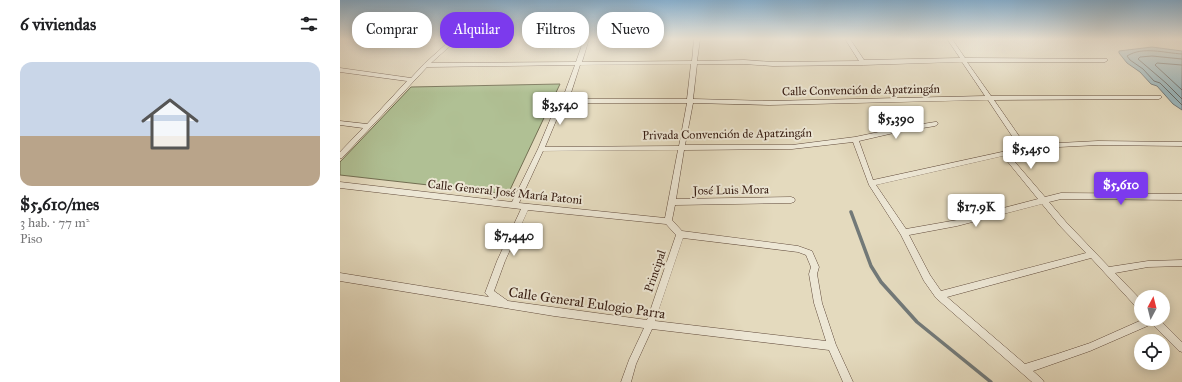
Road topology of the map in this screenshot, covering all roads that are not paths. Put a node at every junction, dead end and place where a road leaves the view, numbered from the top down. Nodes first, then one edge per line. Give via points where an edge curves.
1 (435, 57) edge
2 (581, 57) edge
3 (695, 57) edge
4 (859, 57) edge
5 (962, 57) edge
6 (964, 60) junction
7 (1105, 60) dead end
8 (694, 63) junction
9 (863, 63) junction
10 (578, 64) junction
11 (426, 65) junction
12 (340, 70) edge
13 (412, 80) junction
14 (1158, 97) dead end
15 (989, 98) junction
16 (565, 101) junction
17 (690, 101) junction
18 (340, 123) edge
19 (935, 124) dead end
20 (368, 126) junction
21 (855, 139) junction
22 (1182, 144) edge
23 (682, 147) junction
24 (541, 148) junction
25 (1024, 148) junction
26 (1004, 153) junction
27 (340, 156) edge
28 (871, 183) junction
29 (340, 185) edge
30 (1182, 197) edge
31 (791, 200) dead end
32 (1043, 200) junction
33 (672, 202) junction
34 (514, 206) junction
35 (526, 207) junction
36 (668, 221) junction
37 (904, 233) junction
38 (680, 234) junction
39 (1091, 255) junction
40 (1182, 263) edge
41 (1108, 271) junction
42 (340, 276) edge
43 (939, 295) junction
44 (1134, 299) edge
45 (508, 305) junction
46 (650, 325) junction
47 (1139, 326) edge
48 (1160, 326) edge
49 (832, 346) junction
50 (1182, 348) edge
51 (1024, 369) junction
52 (626, 382) edge
53 (848, 382) edge
54 (1039, 382) edge

1 - 11 street
2 - 10 street
3 - 8 street
4 - 9 street
5 - 6 street
6 - 7 street
6 - 9 street
6 - 15 street
8 - 9 street
8 - 10 street
8 - 17 street
10 - 11 street
10 - 16 street
11 - 13 street
12 - 13 street
13 - 20 street
14 - 15 street, Calle Convención de Apatzingán
15 - 17 street, Calle Convención de Apatzingán
15 - 25 street
16 - 17 street, Calle Convención de Apatzingán
16 - 24 street via 558,108
17 - 23 street
18 - 20 street
19 - 21 street, Privada Convención de Apatzingán
20 - 27 street
21 - 23 street, Privada Convención de Apatzingán via 792,147
21 - 28 street
22 - 25 street via 1059,144
23 - 24 street, Privada Convención de Apatzingán
23 - 33 street
24 - 34 street
25 - 26 street
26 - 28 street
26 - 32 street
28 - 37 street
29 - 34 street, Calle General José María Patoni
30 - 32 street via 1070,196
31 - 33 street, José Luis Mora
32 - 37 street via 957,223
32 - 39 street
33 - 36 street
34 - 35 street, Calle General José María Patoni
35 - 36 street, Calle General José María Patoni
35 - 45 street via 489,293
36 - 38 street
37 - 43 street via 927,278
38 - 46 street, Principal
38 - 49 street via 798,249 809,253 815,267 813,274 818,303
39 - 41 street
39 - 43 street
40 - 41 street via 1148,264
41 - 44 street
42 - 45 street, Calle General Eulogio Parra
43 - 51 street
45 - 46 street, Calle General Eulogio Parra
46 - 49 street, Calle General Eulogio Parra
46 - 52 street, Principal
47 - 51 street via 1055,361
48 - 50 street
49 - 53 street
51 - 54 street

